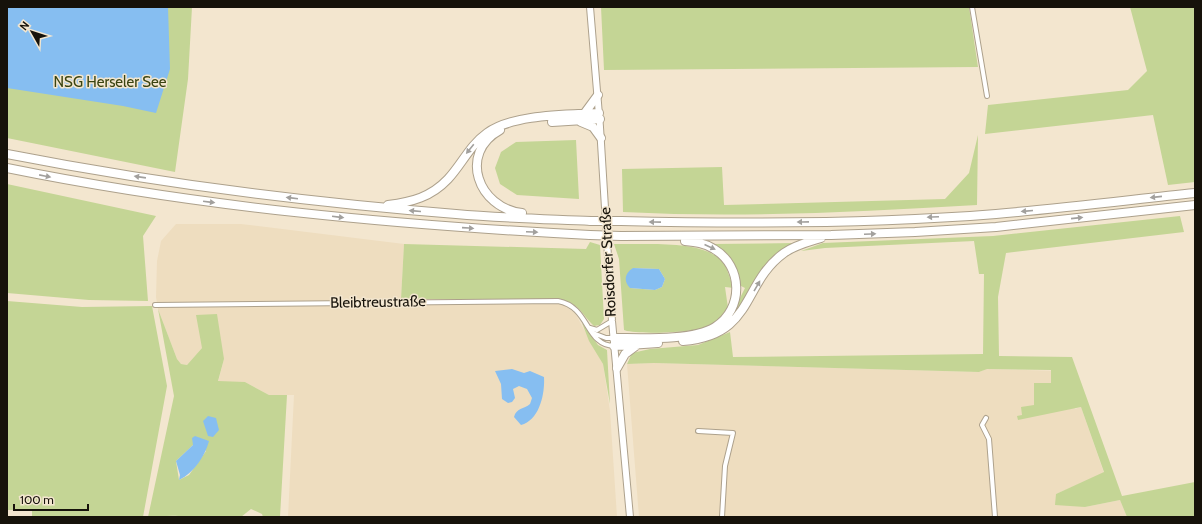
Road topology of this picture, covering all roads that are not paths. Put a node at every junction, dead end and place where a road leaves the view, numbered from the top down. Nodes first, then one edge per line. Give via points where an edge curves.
1 (590, 7) edge
2 (972, 7) edge
3 (598, 95) junction
4 (987, 96) dead end
5 (584, 114) junction
6 (600, 116) junction
7 (578, 121) junction
8 (601, 138) junction
9 (7, 154) edge
10 (7, 168) edge
11 (1195, 193) edge
12 (1195, 205) edge
13 (372, 207) junction
14 (552, 219) junction
15 (831, 235) junction
16 (644, 237) junction
17 (155, 305) dead end
18 (612, 321) junction
19 (590, 328) junction
20 (592, 333) junction
21 (614, 342) junction
22 (639, 344) junction
23 (616, 368) junction
24 (986, 418) dead end
25 (698, 431) dead end
26 (630, 517) edge
27 (722, 517) edge
28 (994, 517) edge

1 - 3 main road, Roisdorfer Straße
2 - 4 street
3 - 5 highway
3 - 6 main road, Roisdorfer Straße
5 - 6 highway
5 -> 13 highway via 521,119 504,124 488,132 472,145 448,179 431,193 412,202
6 - 7 highway
6 - 8 main road, Roisdorfer Straße
7 - 8 highway via 593,127
7 - 14 highway via 516,124 498,131 480,152 477,175 482,189 490,199 509,211
8 - 18 main road, Roisdorfer Straße
13 -> 9 highway via 178,183
10 -> 16 highway, bridge via 170,197 352,219 493,230
11 -> 14 highway, bridge via 972,215 753,223
15 -> 12 highway via 972,229
14 -> 13 highway via 458,215
15 - 16 highway
22 -> 15 highway via 699,340 717,332 736,319 771,265 784,253 797,245
16 -> 21 highway via 696,242 718,251 726,258 734,273 737,285 734,303 722,322 701,333
17 - 19 street, Bleibtreustraße via 558,301 572,306
18 - 19 street via 597,330
18 - 21 main road, Roisdorfer Straße
19 - 20 street, Bleibtreustraße
20 - 21 street
20 - 21 street via 603,344
21 - 22 highway
21 - 23 main road, Roisdorfer Straße
22 - 23 highway via 625,354
23 - 26 main road, Roisdorfer Straße
24 - 28 street via 982,426 989,439
25 - 27 street via 733,433 725,466

